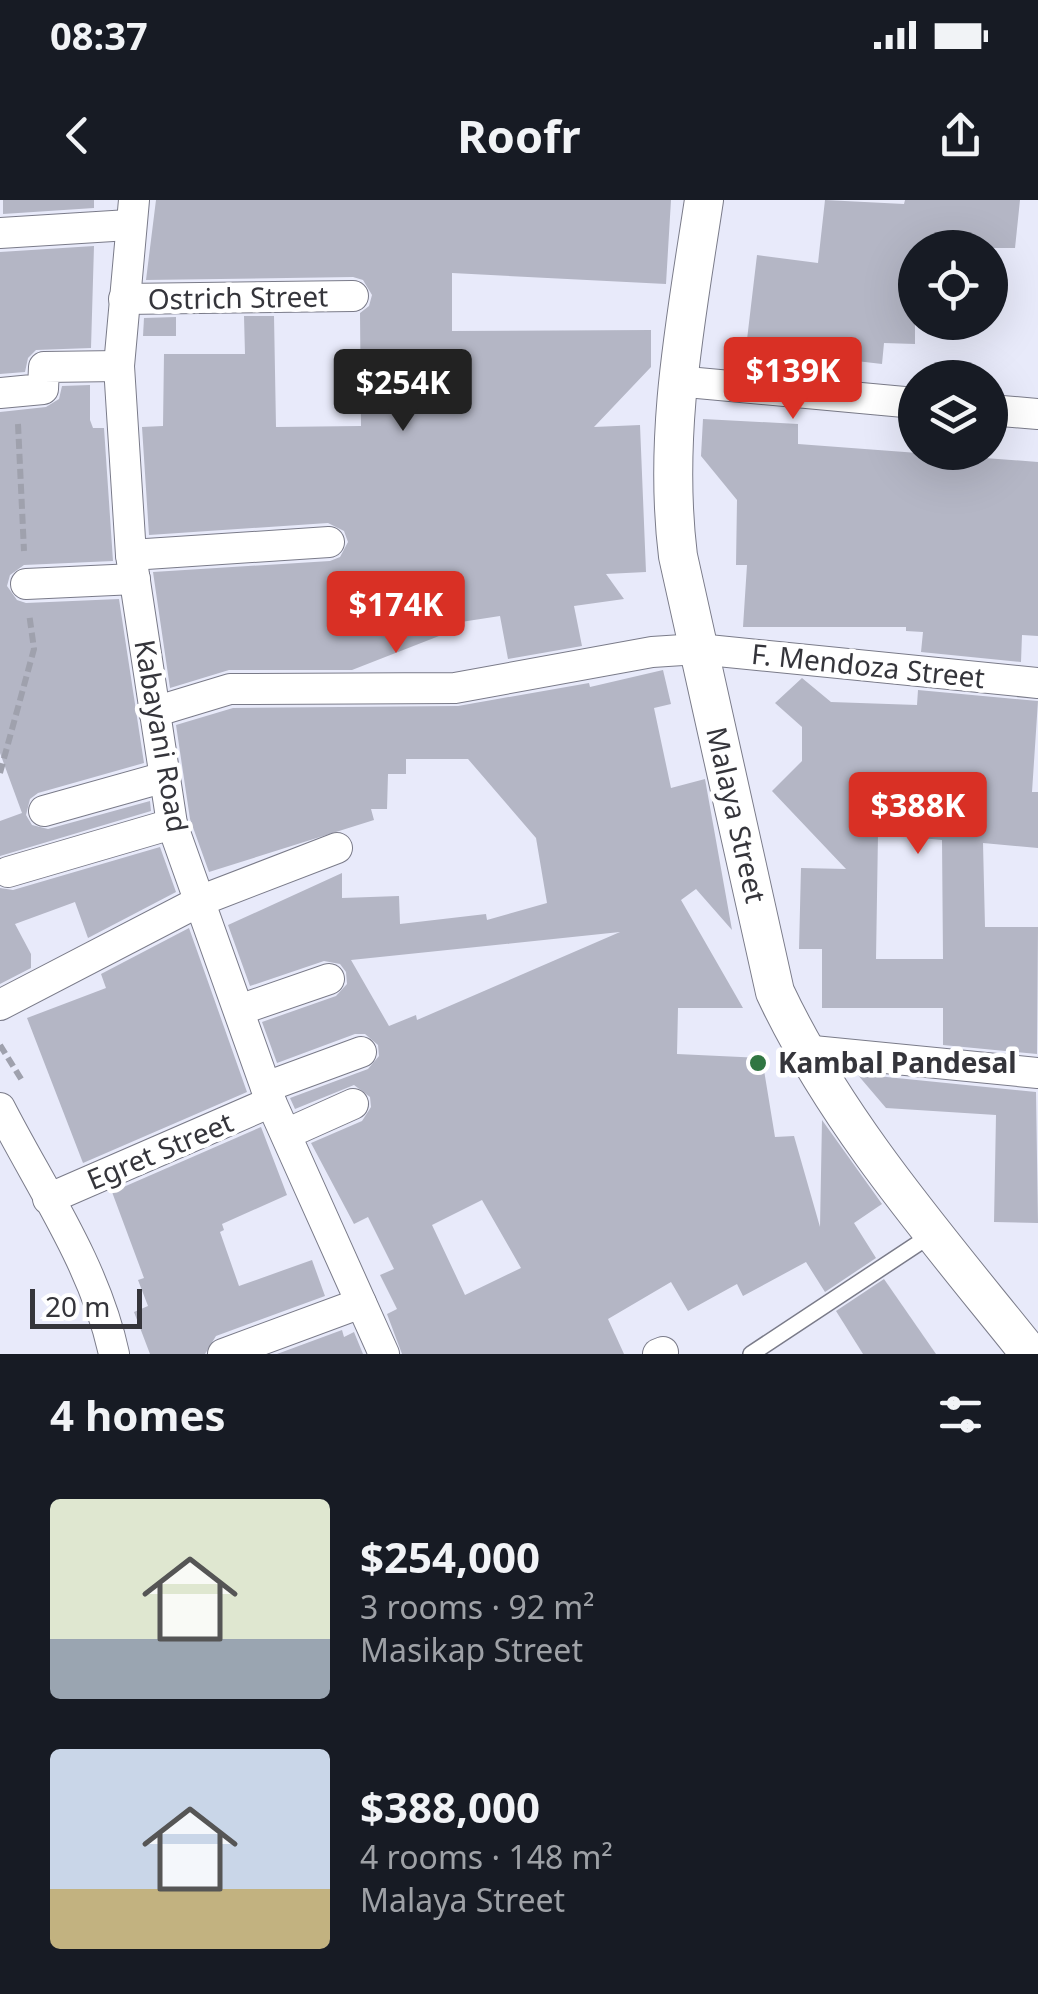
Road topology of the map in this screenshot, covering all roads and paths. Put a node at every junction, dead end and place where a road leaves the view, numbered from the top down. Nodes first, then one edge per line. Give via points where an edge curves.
1 (704, 200) edge
2 (132, 212) edge
3 (0, 233) edge
4 (352, 296) dead end
5 (124, 299) junction
6 (120, 366) junction
7 (676, 381) junction
8 (0, 393) edge
9 (898, 401) edge
10 (1008, 410) edge
11 (1037, 410) edge
12 (330, 542) dead end
13 (133, 567) junction
14 (26, 584) dead end
15 (698, 649) junction
16 (1038, 683) edge
17 (154, 712) junction
18 (165, 777) junction
19 (44, 811) dead end
20 (172, 824) junction
21 (337, 848) dead end
22 (8, 872) dead end
23 (202, 900) junction
24 (330, 979) dead end
25 (0, 1005) edge
26 (239, 1010) junction
27 (803, 1050) junction
28 (361, 1052) dead end
29 (1038, 1073) edge
30 (268, 1095) junction
31 (353, 1104) dead end
32 (0, 1108) edge
33 (286, 1134) junction
34 (48, 1199) junction
35 (934, 1233) junction
36 (361, 1303) junction
37 (114, 1354) edge
38 (223, 1354) edge
39 (384, 1354) edge
40 (751, 1354) edge
41 (1030, 1354) edge

1 - 7 street, Malaya Street
2 - 3 street
2 - 5 street, Kabayani Road
4 - 5 street, Ostrich Street
5 - 6 street, Kabayani Road
6 - 8 street via 44,367 43,389
6 - 13 street, Kabayani Road
7 - 9 street
7 - 15 street, Malaya Street via 670,490
10 - 11 street
12 - 13 street
13 - 14 street
13 - 17 street, Kabayani Road
15 - 16 street, F. Mendoza Street
15 - 17 street, F. Mendoza Street via 455,688 230,689
15 - 27 street, Malaya Street via 775,992
17 - 18 street, Kabayani Road
18 - 19 street
18 - 20 street, Kabayani Road
20 - 22 street
20 - 23 street, Kabayani Road
21 - 23 street
23 - 25 street
23 - 26 street, Kabayani Road
24 - 26 street
26 - 30 street, Kabayani Road
27 - 29 street
27 - 35 street, Malaya Street
28 - 30 street, Egret Street
30 - 33 street, Kabayani Road
30 - 34 street, Egret Street
31 - 33 street
32 - 34 street
33 - 36 street, Kabayani Road
34 - 37 street via 106,1313
35 - 40 lane
35 - 41 street, Malaya Street
36 - 38 street
36 - 39 street, Kabayani Road

